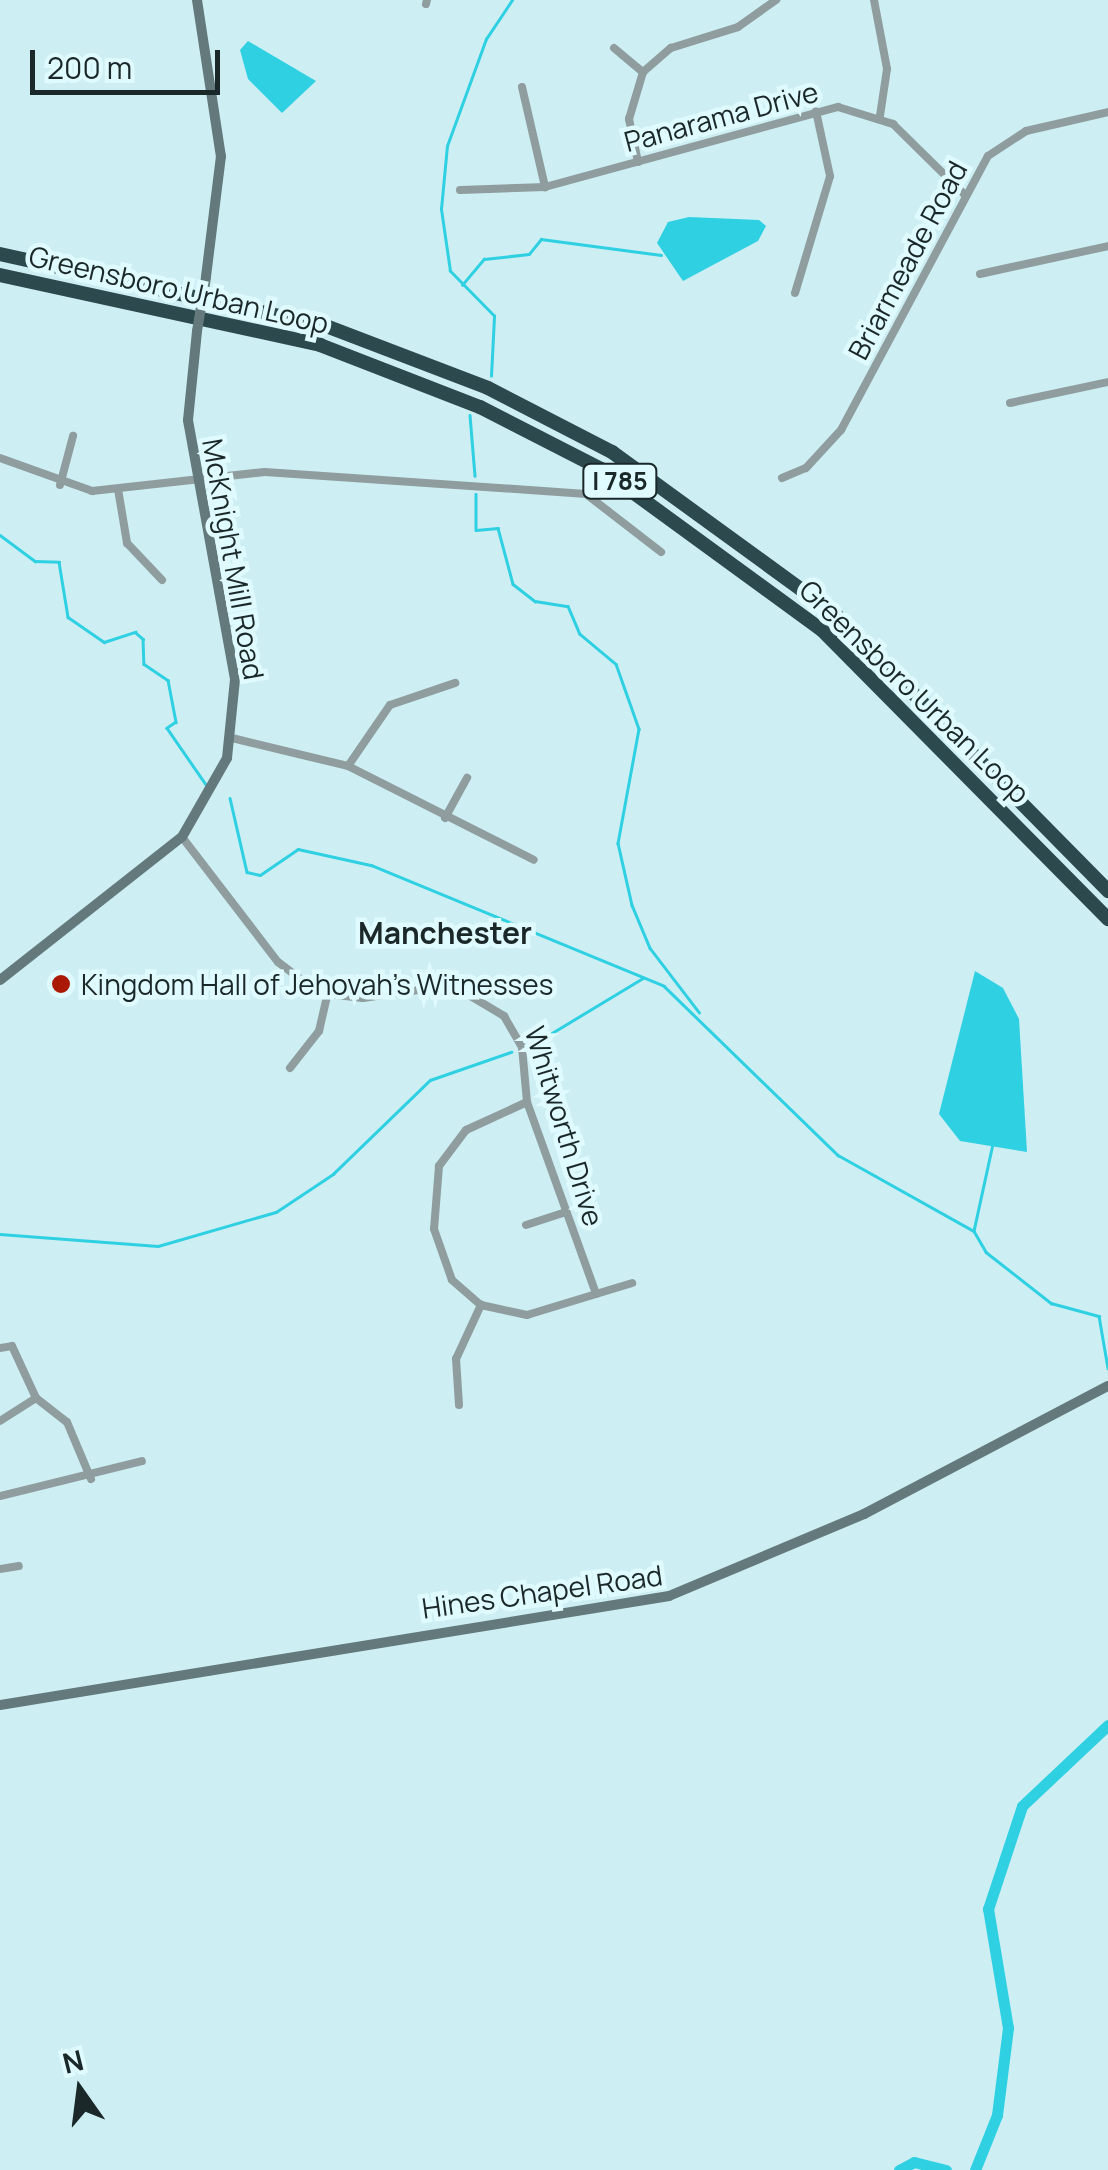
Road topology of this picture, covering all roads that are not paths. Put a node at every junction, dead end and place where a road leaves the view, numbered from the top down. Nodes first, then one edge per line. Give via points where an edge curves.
1 (197, 0) edge
2 (776, 0) edge
3 (874, 0) edge
4 (614, 48) dead end
5 (643, 72) junction
6 (522, 87) dead end
7 (816, 111) junction
8 (1108, 112) edge
9 (880, 116) junction
10 (638, 162) junction
11 (545, 187) junction
12 (460, 190) dead end
13 (965, 195) junction
14 (1108, 246) edge
15 (0, 254) edge
16 (980, 274) dead end
17 (0, 275) edge
18 (795, 293) dead end
19 (1108, 382) edge
20 (1010, 403) dead end
21 (72, 436) dead end
22 (0, 458) edge
23 (196, 474) junction
24 (782, 478) dead end
25 (60, 486) junction
26 (118, 489) junction
27 (661, 552) dead end
28 (162, 580) dead end
29 (455, 682) dead end
30 (232, 738) junction
31 (348, 766) junction
32 (468, 778) dead end
33 (444, 818) junction
34 (182, 838) junction
35 (534, 860) dead end
36 (1108, 890) edge
37 (1108, 920) edge
38 (0, 980) edge
39 (326, 996) junction
40 (290, 1068) dead end
41 (527, 1102) junction
42 (566, 1212) junction
43 (526, 1225) dead end
44 (632, 1282) dead end
45 (596, 1294) junction
46 (481, 1305) junction
47 (0, 1348) edge
48 (1108, 1386) edge
49 (36, 1398) junction
50 (459, 1405) dead end
51 (0, 1421) edge
52 (142, 1461) dead end
53 (91, 1479) junction
54 (0, 1496) edge
55 (18, 1566) dead end
56 (0, 1569) edge
57 (0, 1705) edge

1 - 23 street, McKnight Mill Road, bridge via 222,156 188,405
2 - 5 street via 738,27 671,48
3 - 9 street via 887,68
4 - 5 street
5 - 10 street via 629,119
6 - 11 street
7 - 9 street, Panarama Drive
7 - 10 street, Panarama Drive
7 - 18 street via 830,176
8 - 13 street, Briarmeade Road via 1012,137
9 - 13 street
10 - 11 street, Panarama Drive
11 - 12 street, Panarama Drive
13 - 24 street, Briarmeade Road via 842,430 806,468
14 - 16 street
15 - 36 highway, Greensboro Urban Loop / I 785 via 326,326 457,374 596,444 809,592
17 - 37 highway, Greensboro Urban Loop / I 785 via 222,318 353,356 601,470 822,630
19 - 20 street
21 - 25 street
22 - 25 street
23 - 26 street
23 - 27 street via 586,494
23 - 30 street, McKnight Mill Road via 235,679
25 - 26 street
26 - 28 street via 126,542
29 - 31 street via 390,705
30 - 31 street
30 - 34 street, McKnight Mill Road via 212,794
31 - 33 street
32 - 33 street
33 - 35 street
34 - 38 street, McKnight Mill Road
34 - 39 street via 278,962
39 - 40 street via 319,1031
39 - 41 street, Whitworth Drive via 434,984 467,990 518,1036
41 - 42 street, Whitworth Drive
41 - 46 street via 466,1130 432,1190 441,1262
42 - 43 street
42 - 45 street, Whitworth Drive
44 - 45 street
45 - 46 street via 528,1316
46 - 50 street via 456,1359
47 - 49 street via 12,1346
48 - 57 street, Hines Chapel Road via 864,1514 669,1596
49 - 51 street
49 - 53 street via 74,1432
52 - 53 street
53 - 54 street
55 - 56 street

